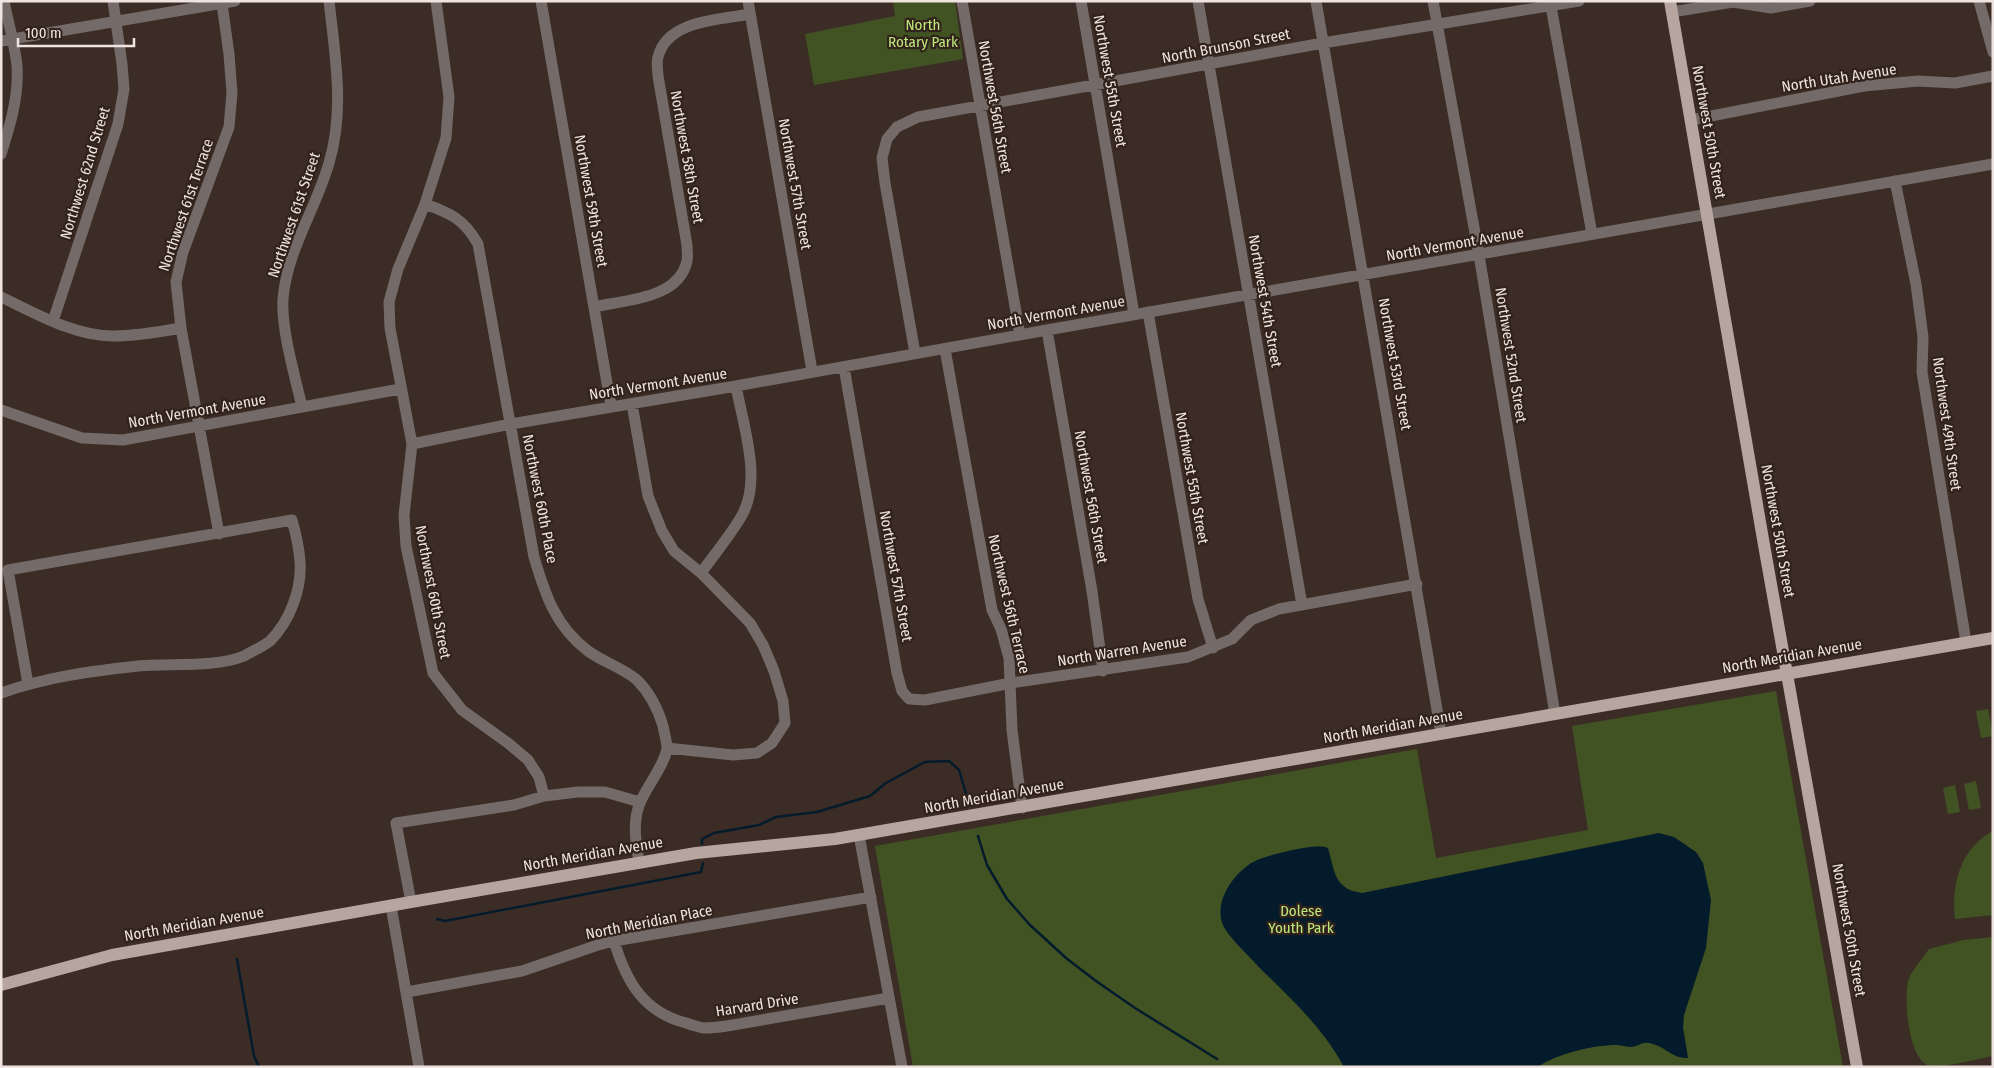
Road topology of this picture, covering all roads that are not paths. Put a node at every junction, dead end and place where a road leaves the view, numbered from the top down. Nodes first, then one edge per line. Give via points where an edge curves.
1 (4, 1) edge
2 (113, 1) edge
3 (235, 1) edge
4 (329, 1) edge
5 (436, 1) edge
6 (541, 1) edge
7 (748, 1) edge
8 (962, 1) edge
9 (1080, 1) edge
10 (1198, 1) edge
11 (1316, 1) edge
12 (1433, 1) edge
13 (1579, 1) edge
14 (1810, 1) edge
15 (1979, 1) edge
16 (222, 4) junction
17 (1550, 4) edge
18 (1671, 6) edge
19 (750, 14) junction
20 (116, 21) junction
21 (1438, 26) junction
22 (6, 40) edge
23 (1323, 43) junction
24 (1993, 52) edge
25 (1209, 65) junction
26 (1993, 76) edge
27 (1095, 85) junction
28 (980, 106) junction
29 (1691, 120) junction
30 (1, 154) edge
31 (1993, 164) edge
32 (1894, 181) junction
33 (425, 204) junction
34 (1707, 215) junction
35 (1592, 234) junction
36 (1479, 255) junction
37 (1364, 274) junction
38 (1248, 295) junction
39 (1, 297) edge
40 (594, 306) junction
41 (1148, 312) junction
42 (1134, 314) junction
43 (53, 321) junction
44 (181, 328) junction
45 (1047, 330) junction
46 (1020, 335) junction
47 (945, 349) junction
48 (915, 353) junction
49 (844, 367) junction
50 (812, 371) junction
51 (736, 386) junction
52 (400, 389) junction
53 (632, 404) junction
54 (611, 406) junction
55 (302, 407) junction
56 (1, 410) edge
57 (511, 424) junction
58 (200, 426) junction
59 (412, 444) junction
60 (219, 534) junction
61 (700, 574) junction
62 (1417, 584) junction
63 (1302, 605) junction
64 (1993, 638) edge
65 (1966, 642) junction
66 (1213, 648) junction
67 (1103, 671) junction
68 (1787, 674) junction
69 (1011, 683) junction
70 (28, 684) junction
71 (1, 693) edge
72 (909, 699) joint
73 (1555, 714) junction
74 (1441, 733) junction
75 (667, 748) junction
76 (544, 796) junction
77 (640, 802) junction
78 (1022, 808) junction
79 (858, 835) junction
80 (639, 862) junction
81 (871, 897) junction
82 (410, 902) junction
83 (391, 906) junction
84 (614, 941) junction
85 (1, 985) edge
86 (407, 992) junction
87 (889, 998) junction
88 (419, 1067) edge
89 (902, 1067) edge
90 (1858, 1067) edge

1 - 22 street
2 - 20 street, Northwest 62nd Street
3 - 16 street
4 - 55 street, Northwest 61st Street via 338,82 336,129 329,164 286,275 283,301 283,318
5 - 33 street, Northwest 60th Street via 449,97 446,138
6 - 40 street, Northwest 59th Street
7 - 19 street, Northwest 57th Street
8 - 28 street, Northwest 56th Street
9 - 27 street, Northwest 55th Street
10 - 25 street, Northwest 54th Street
11 - 23 street, Northwest 53rd Street
12 - 21 street, Northwest 52nd Street
13 - 17 street, North Brunson Street
14 - 18 street via 1771,8 1733,2
15 - 24 street
16 - 20 street
16 - 44 street, Northwest 61st Terrace via 230,54 232,93 229,127 183,252 176,282
17 - 21 street, North Brunson Street
17 - 35 street
18 - 29 main road, Northwest 50th Street
19 - 40 street, Northwest 58th Street via 687,26 662,44 657,58 658,76 687,261 681,276 672,286 658,293
19 - 50 street, Northwest 57th Street
20 - 22 street
20 - 43 street, Northwest 62nd Street via 124,89 118,124
21 - 23 street, North Brunson Street
21 - 36 street, Northwest 52nd Street
22 - 30 street via 17,66 16,96
23 - 25 street, North Brunson Street
23 - 37 street, Northwest 53rd Street
25 - 27 street, North Brunson Street
25 - 38 street, Northwest 54th Street
26 - 29 street, North Utah Avenue via 1956,82 1918,81 1864,86
27 - 28 street, North Brunson Street
27 - 42 street, Northwest 55th Street
28 - 46 street, Northwest 56th Street
28 - 48 street, North Brunson Street via 918,118 896,127 887,139 882,158 885,183
29 - 34 main road, Northwest 50th Street
31 - 32 street
32 - 34 street
32 - 65 street, Northwest 49th Street via 1916,284 1923,337 1922,372
33 - 52 street, Northwest 60th Street via 398,270 389,302
33 - 57 street, Northwest 60th Place via 448,212 459,220 478,244
34 - 35 street, North Vermont Avenue
34 - 68 main road, Northwest 50th Street
35 - 36 street, North Vermont Avenue
36 - 37 street, North Vermont Avenue
36 - 73 street, Northwest 52nd Street
37 - 38 street, North Vermont Avenue
37 - 62 street, Northwest 53rd Street
38 - 41 street, North Vermont Avenue
38 - 63 street, Northwest 54th Street
39 - 43 street
40 - 54 street, Northwest 59th Street
41 - 42 street, North Vermont Avenue
41 - 66 street, Northwest 55th Street via 1198,599
42 - 45 street, North Vermont Avenue
43 - 44 street via 82,332 111,336 142,335
44 - 58 street, Northwest 61st Terrace
45 - 46 street, North Vermont Avenue
45 - 67 street, Northwest 56th Street
46 - 47 street, North Vermont Avenue
47 - 48 street, North Vermont Avenue
47 - 69 street, Northwest 56th Terrace via 987,585 992,610 1001,629
48 - 49 street, North Vermont Avenue
49 - 50 street, North Vermont Avenue
49 - 72 street, Northwest 57th Street via 897,673 902,692
50 - 51 street, North Vermont Avenue
51 - 53 street, North Vermont Avenue
51 - 61 street via 752,468 751,485 742,516
52 - 55 street, North Vermont Avenue
52 - 59 street, Northwest 60th Street
53 - 54 street, North Vermont Avenue
53 - 61 street via 648,496 674,551
54 - 57 street, North Vermont Avenue
55 - 58 street, North Vermont Avenue
56 - 58 street, North Vermont Avenue via 82,438 123,440
57 - 59 street, North Vermont Avenue
57 - 75 street, Northwest 60th Place via 534,557 548,602 562,624 587,650 636,680 654,702
58 - 60 street, Northwest 61st Terrace
59 - 76 street, Northwest 60th Street via 404,515 406,538 433,674 462,710 528,760 539,777
60 - 70 street via 8,570
60 - 70 street via 292,520 300,563 299,587 292,607 269,641 243,656 206,664 95,670
61 - 75 street via 750,623 763,645 783,701 785,723 772,743 757,753 734,755
62 - 63 street, North Warren Avenue
62 - 74 street, Northwest 53rd Street
63 - 66 street, North Warren Avenue via 1279,609 1251,620 1232,639
64 - 65 main road, North Meridian Avenue
65 - 68 main road, North Meridian Avenue
66 - 67 street, North Warren Avenue via 1188,657
67 - 69 street, North Warren Avenue
68 - 73 main road, North Meridian Avenue
68 - 90 main road, Northwest 50th Street
69 - 72 street, North Warren Avenue via 925,700
69 - 78 street, Northwest 56th Terrace via 1012,730
70 - 71 street
73 - 74 main road, North Meridian Avenue
74 - 78 main road, North Meridian Avenue
75 - 77 street
76 - 77 street via 605,792
76 - 82 street via 514,805 396,823
77 - 80 street via 635,820
78 - 79 main road, North Meridian Avenue
79 - 80 main road, North Meridian Avenue
79 - 81 street
80 - 82 main road, North Meridian Avenue
81 - 84 street, North Meridian Place
81 - 87 street
82 - 83 main road, North Meridian Avenue
83 - 85 main road, North Meridian Avenue via 112,955
83 - 86 street
84 - 86 street, North Meridian Place via 522,971
84 - 87 street, Harvard Drive via 622,967 638,994 673,1020 703,1028
86 - 88 street
87 - 89 street

